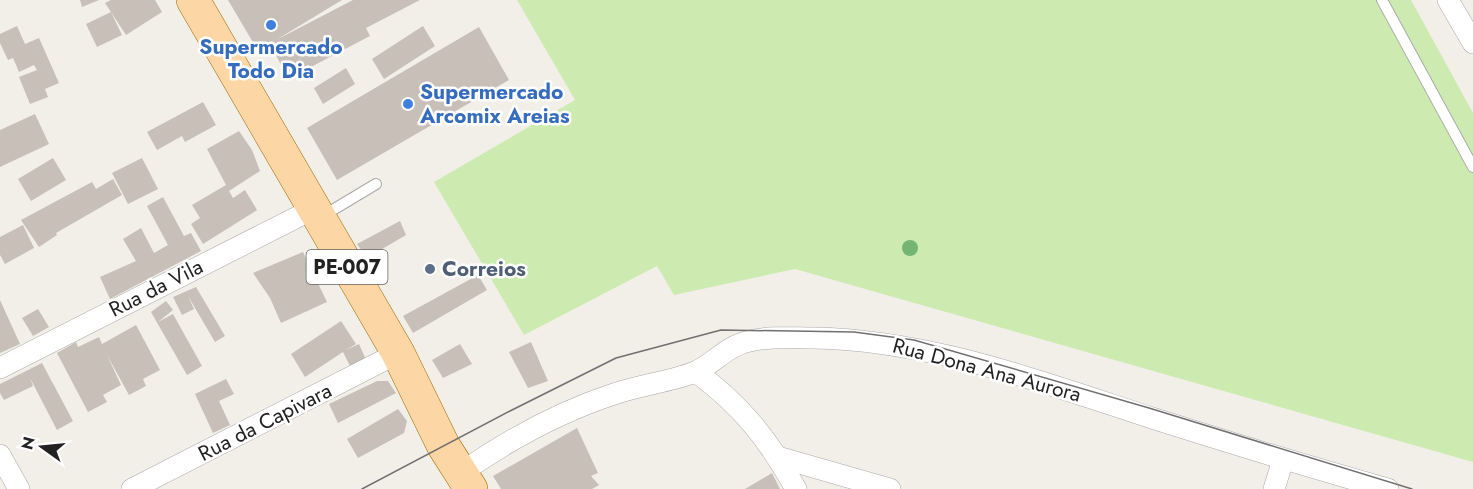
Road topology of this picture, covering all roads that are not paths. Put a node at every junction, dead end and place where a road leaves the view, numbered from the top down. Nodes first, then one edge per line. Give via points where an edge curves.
1 (193, 0) edge
2 (1382, 0) edge
3 (1448, 0) edge
4 (1473, 43) edge
5 (1473, 167) edge
6 (376, 184) dead end
7 (316, 214) junction
8 (398, 354) junction
9 (0, 368) edge
10 (696, 372) junction
11 (0, 454) edge
12 (778, 457) junction
13 (1282, 460) junction
14 (466, 481) edge
15 (19, 489) edge
16 (132, 489) edge
17 (796, 489) edge
18 (890, 489) edge
19 (1274, 489) edge
20 (1388, 489) edge

1 - 7 main road, PE-007
2 - 5 lane
3 - 4 street
6 - 7 lane
7 - 8 main road, PE-007
7 - 9 street, Rua da Vila
8 - 14 main road, PE-007 via 443,446
8 - 16 street, Rua da Capivara
10 - 12 street via 735,403
10 - 13 street, Rua Dona Ana Aurora via 733,346 750,340 831,338 883,342 989,366
10 - 14 street, Rua Dona Ana Aurora via 612,394 556,417 499,447
11 - 15 street
12 - 17 street
12 - 18 street
13 - 19 street
13 - 20 street, Rua Dona Ana Aurora

